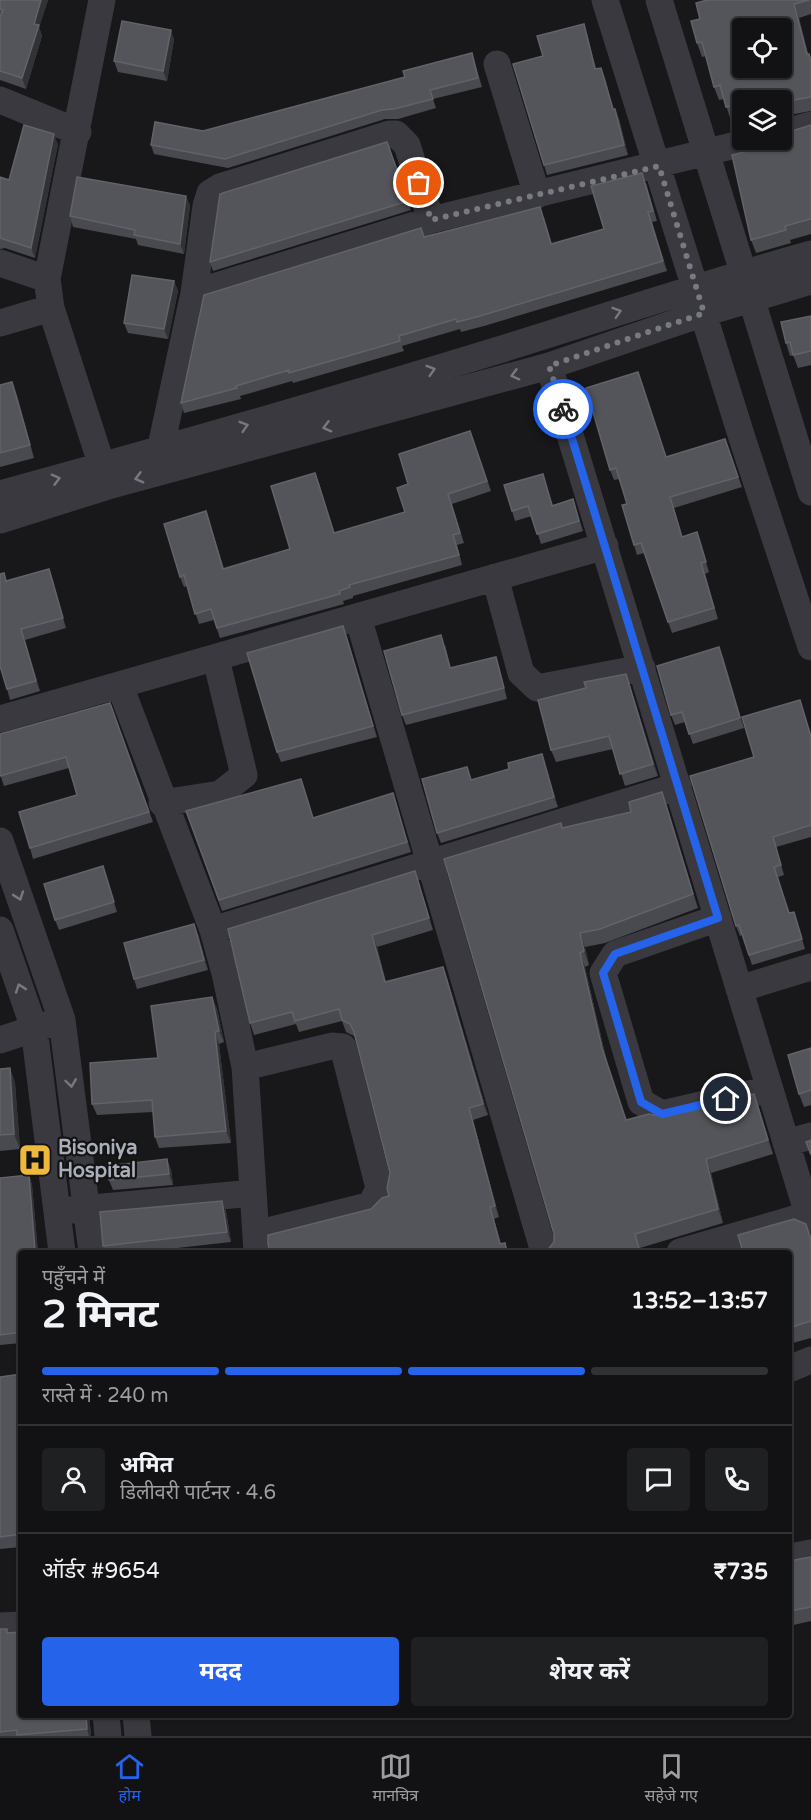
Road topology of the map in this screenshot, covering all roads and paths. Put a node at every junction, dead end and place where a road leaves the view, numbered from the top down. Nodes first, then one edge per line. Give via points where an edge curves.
1 (102, 0) edge
2 (605, 0) edge
3 (660, 0) edge
4 (497, 64) dead end
5 (0, 100) edge
6 (811, 125) edge
7 (792, 130) edge
8 (78, 132) junction
9 (732, 146) edge
10 (707, 153) junction
11 (659, 166) junction
12 (537, 195) junction
13 (431, 220) junction
14 (811, 254) edge
15 (0, 263) edge
16 (743, 273) junction
17 (47, 279) junction
18 (811, 281) edge
19 (694, 287) junction
20 (194, 293) junction
21 (752, 299) junction
22 (51, 308) junction
23 (704, 313) junction
24 (0, 323) edge
25 (549, 366) junction
26 (160, 451) junction
27 (102, 466) junction
28 (811, 492) edge
29 (0, 494) edge
30 (0, 520) edge
31 (605, 546) junction
32 (495, 577) junction
33 (358, 617) junction
34 (811, 647) edge
35 (216, 658) junction
36 (642, 668) junction
37 (120, 686) junction
38 (0, 720) edge
39 (678, 786) junction
40 (162, 803) junction
41 (0, 841) edge
42 (430, 862) junction
43 (718, 918) junction
44 (0, 930) edge
45 (213, 930) junction
46 (811, 967) edge
47 (740, 989) junction
48 (62, 1020) junction
49 (34, 1028) junction
50 (0, 1040) edge
51 (245, 1067) junction
52 (770, 1089) junction
53 (799, 1140) edge
54 (253, 1193) junction
55 (88, 1209) junction
56 (58, 1210) junction
57 (810, 1220) edge
58 (256, 1243) edge
59 (62, 1250) edge
60 (92, 1250) edge
61 (543, 1250) edge
62 (688, 1250) edge
63 (811, 1360) edge
64 (792, 1368) edge
65 (811, 1553) edge
66 (792, 1556) edge
67 (18, 1625) edge
68 (0, 1626) edge
69 (106, 1718) edge
70 (136, 1718) edge
71 (108, 1736) edge
72 (138, 1736) edge

1 - 8 street
2 - 11 street
3 - 10 street
4 - 12 street
5 - 8 street
6 - 7 street
8 - 17 street
9 - 10 street
10 - 11 street
10 - 16 street
11 - 12 street
11 - 19 street
12 - 13 street
13 - 20 street
13 - 20 street via 407,145 396,134 220,187 210,193 206,206
14 - 16 street
15 - 17 street
16 - 19 street
16 - 21 street
17 - 22 street
18 - 21 street
19 - 23 street
26 -> 19 street
20 - 26 street
21 - 23 street
21 - 28 street
22 - 24 street
22 - 27 street
23 - 25 street
23 - 34 street
25 -> 30 street via 108,486
25 - 31 street
26 - 27 street
29 -> 27 street
31 - 32 street
31 - 36 street
32 - 33 street
32 - 36 street via 521,673 537,688
33 - 35 street
33 - 42 street
35 - 37 street
35 - 40 street via 244,775 220,794
36 - 39 street
37 - 38 street
37 - 40 street
39 - 42 street
39 - 43 street
40 - 45 street
41 -> 48 street
42 - 45 street
42 - 61 street
43 - 47 street
43 - 52 street via 615,954 603,973 641,1102 662,1114
49 -> 44 street
45 - 51 street
46 - 47 street
47 - 52 street
48 - 49 street
48 -> 55 street
49 - 50 street
49 - 56 street
51 - 54 street
51 - 58 street via 332,1046 343,1047 379,1188 371,1205
52 - 53 street
53 - 57 street
54 - 55 street
54 - 58 street
55 - 56 street
55 - 60 street
56 - 59 street
57 - 62 street
63 - 64 street
65 - 66 street
67 - 68 street
69 - 71 street
70 - 72 street

